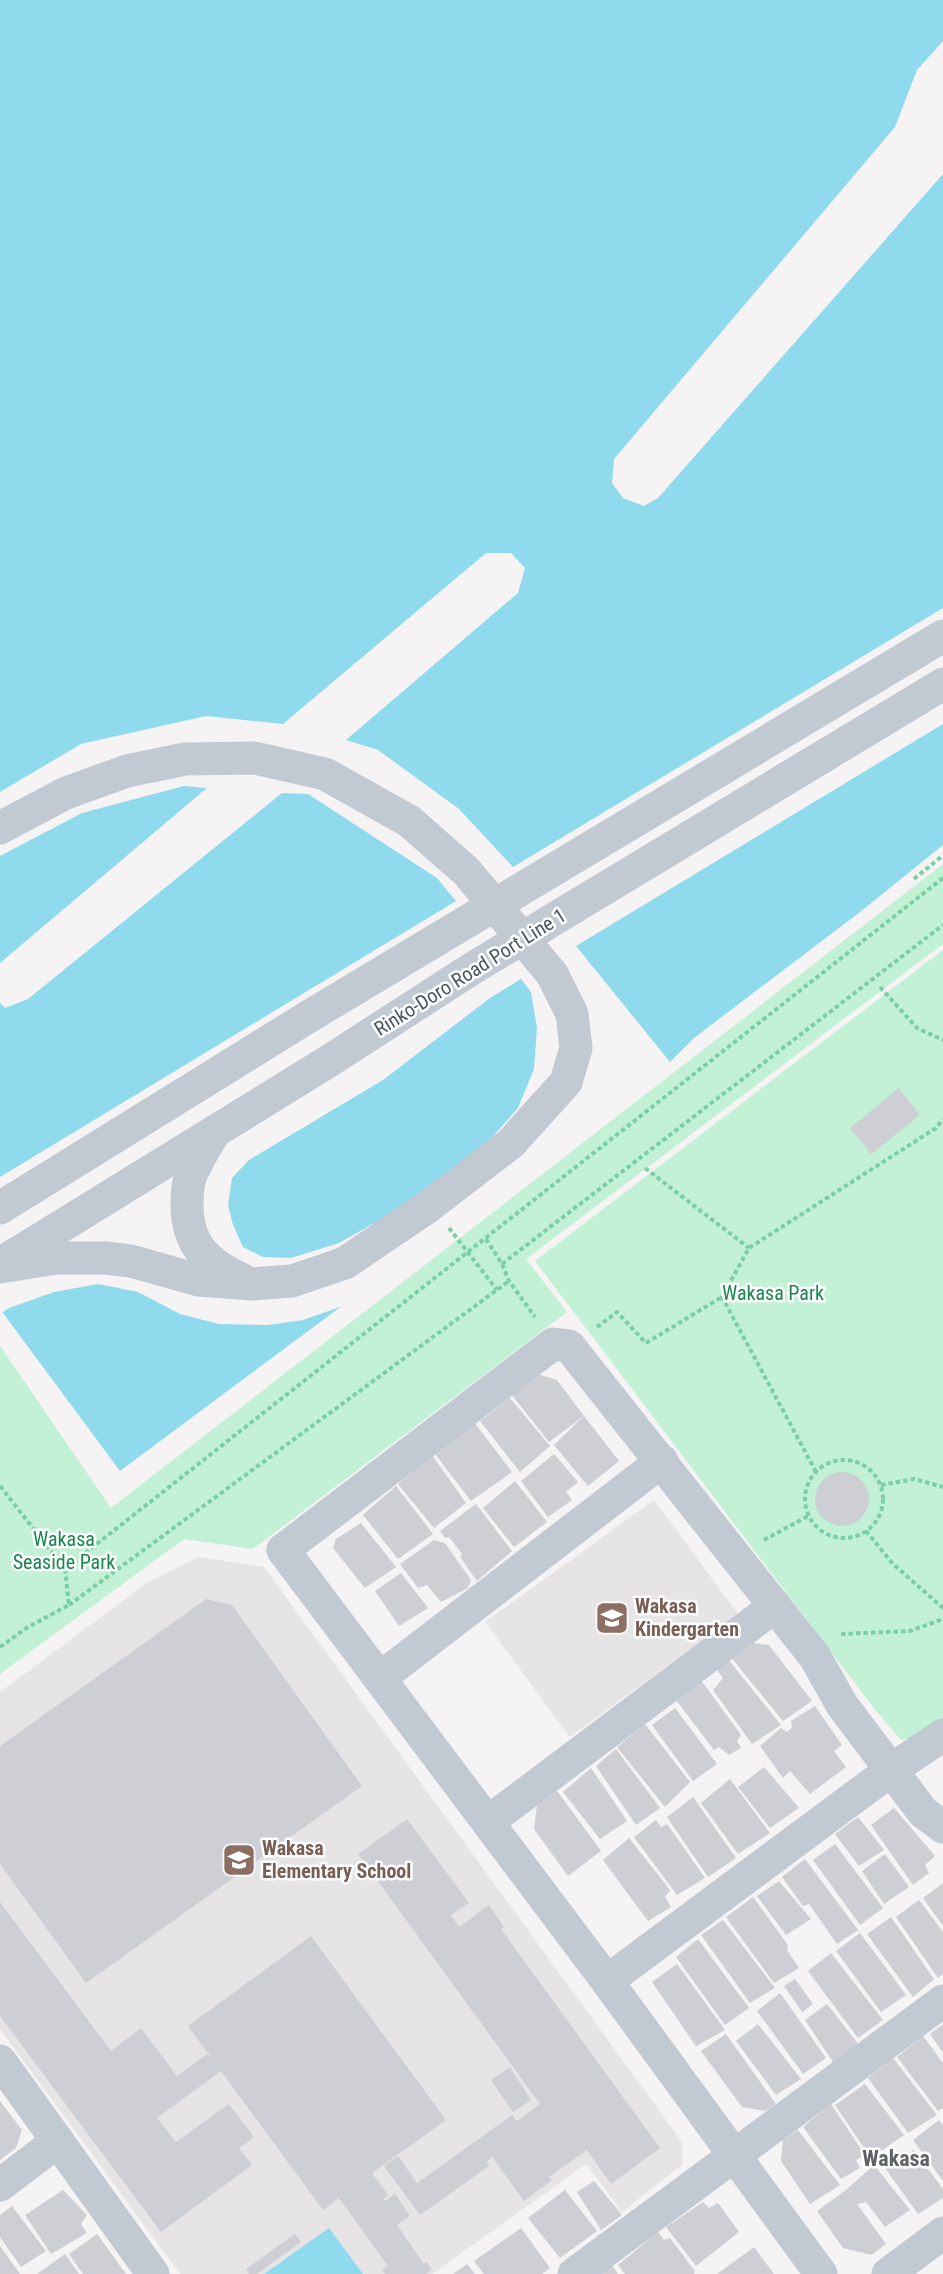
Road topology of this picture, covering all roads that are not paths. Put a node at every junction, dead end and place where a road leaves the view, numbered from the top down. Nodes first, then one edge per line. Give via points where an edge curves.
1 (943, 636) edge
2 (943, 684) edge
3 (0, 828) edge
4 (215, 1131) junction
5 (0, 1208) edge
6 (0, 1265) edge
7 (253, 1284) junction
8 (662, 1461) junction
9 (775, 1606) junction
10 (380, 1678) junction
11 (943, 1735) edge
12 (891, 1770) junction
13 (488, 1822) junction
14 (943, 1827) edge
15 (607, 1981) junction
16 (943, 2001) edge
17 (0, 2061) edge
18 (58, 2141) junction
19 (735, 2156) junction
20 (0, 2184) edge
21 (943, 2233) edge
22 (153, 2274) edge
23 (574, 2274) edge
24 (821, 2274) edge
25 (888, 2274) edge

1 - 5 street, bridge via 308,1017
2 - 4 street, Rinko-Doro Road Port Line 1, bridge via 473,968
3 - 7 street, bridge via 76,789 127,771 186,759 255,758 325,774 409,821 466,871 552,974 572,1014 576,1048 566,1082 511,1143 429,1206 345,1263 292,1281
4 - 6 street, Rinko-Doro Road Port Line 1, bridge
4 - 7 street via 191,1174 187,1216 203,1254 220,1270
6 - 7 street via 56,1258 105,1258 131,1261 198,1280
8 - 9 street
8 - 10 street
8 - 10 street via 569,1346 553,1344 283,1550
9 - 12 street via 815,1657 842,1705
9 - 13 street
10 - 13 street
11 - 12 street
12 - 14 street via 923,1812
12 - 15 street
13 - 15 street
15 - 19 street
16 - 19 street
17 - 18 street
18 - 20 street
18 - 22 street
19 - 23 street
19 - 24 street
21 - 25 street

